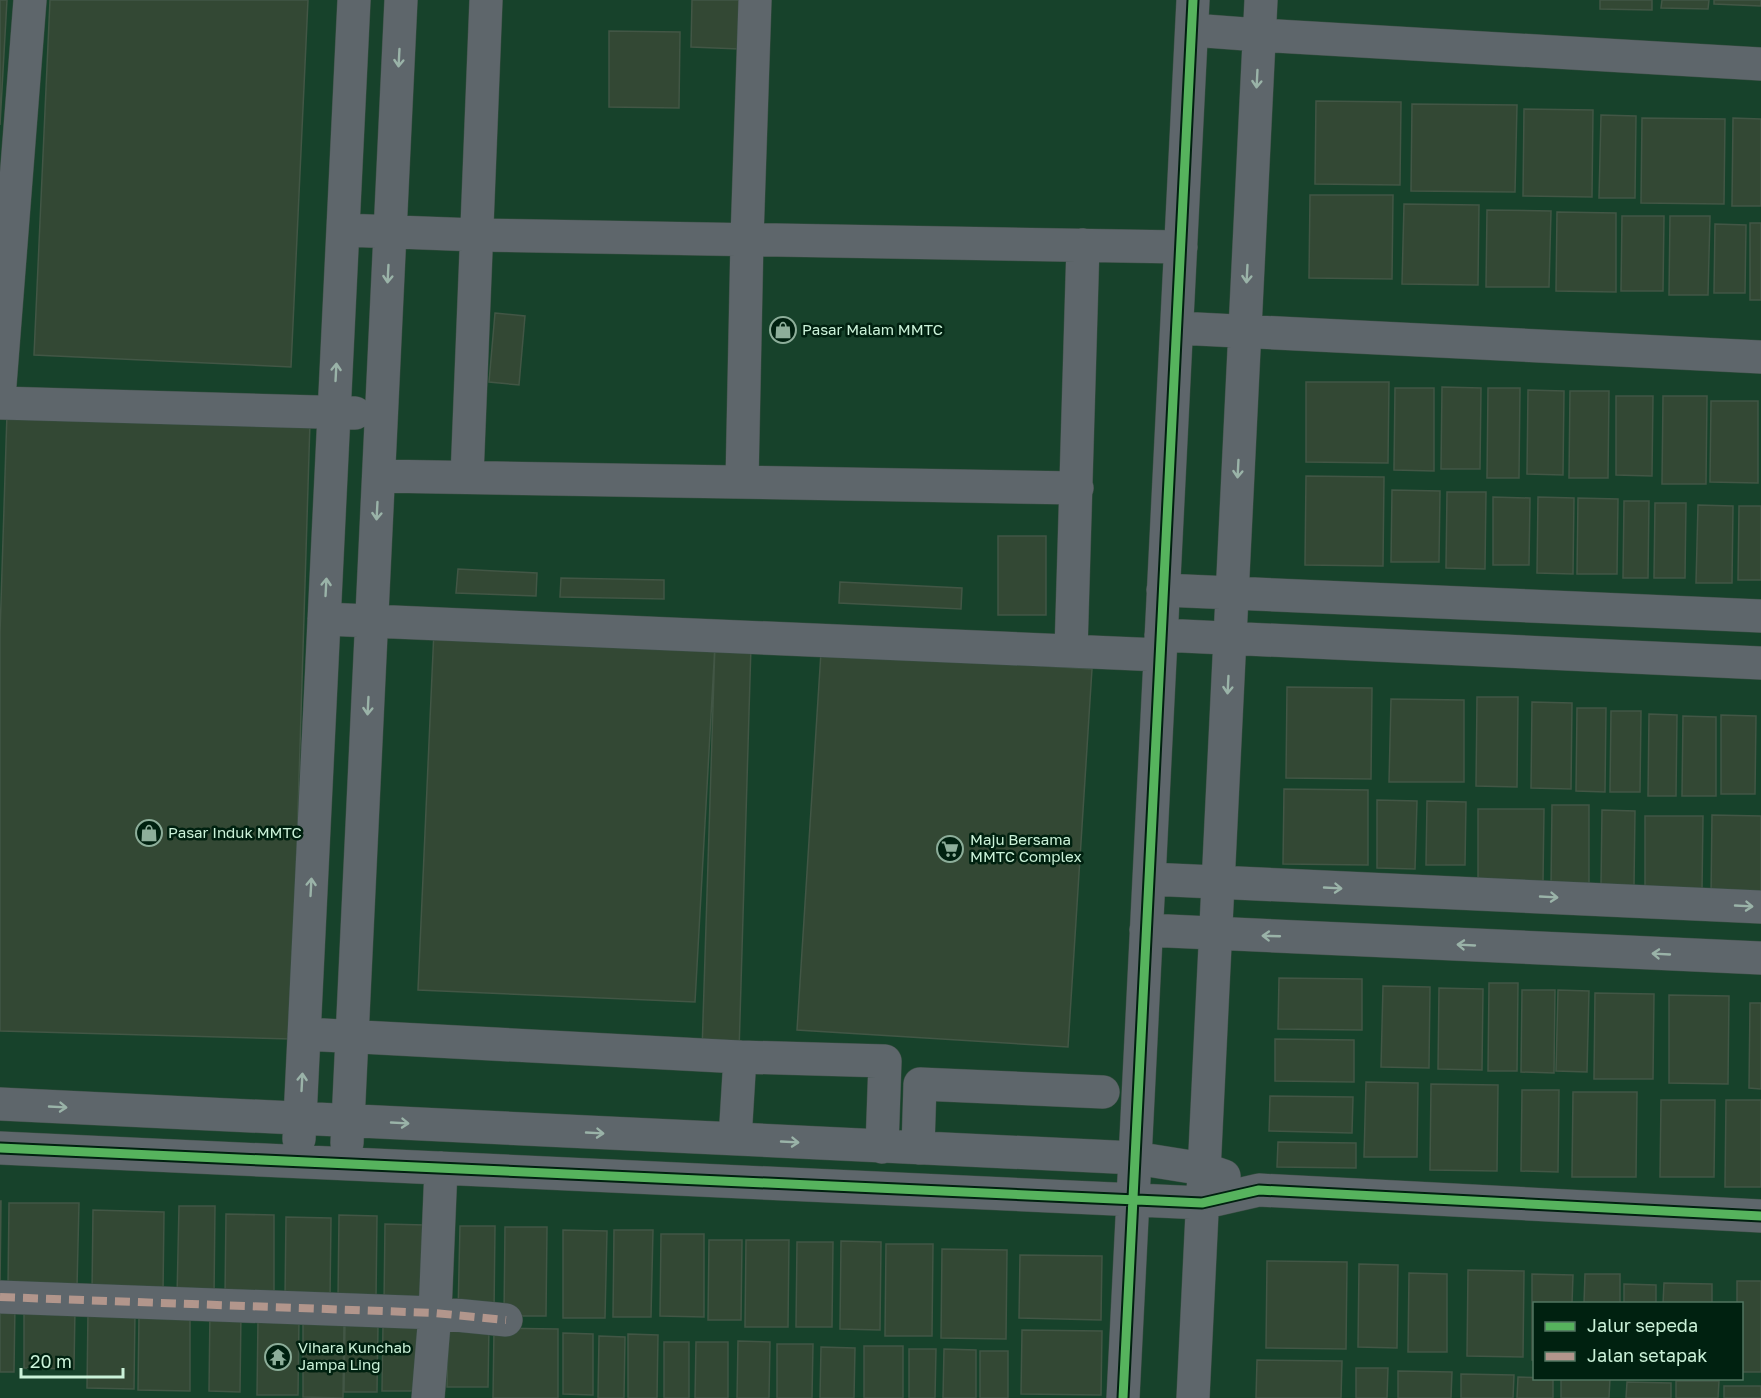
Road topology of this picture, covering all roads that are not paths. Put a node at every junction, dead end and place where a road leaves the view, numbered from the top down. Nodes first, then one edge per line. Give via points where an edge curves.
1 (30, 0) edge
2 (354, 0) edge
3 (401, 0) edge
4 (486, 0) edge
5 (755, 0) edge
6 (1260, 0) edge
7 (1192, 15) edge
8 (1259, 35) junction
9 (1761, 64) edge
10 (343, 230) junction
11 (390, 232) junction
12 (477, 235) junction
13 (747, 239) junction
14 (1083, 245) junction
15 (1181, 247) junction
16 (1177, 328) junction
17 (1245, 332) junction
18 (1761, 357) edge
19 (0, 385) edge
20 (0, 403) edge
21 (334, 413) junction
22 (382, 414) junction
23 (379, 476) junction
24 (467, 477) junction
25 (742, 482) junction
26 (1077, 488) junction
27 (1163, 590) junction
28 (1232, 593) junction
29 (1761, 616) edge
30 (324, 620) junction
31 (372, 622) junction
32 (1230, 639) junction
33 (1161, 645) junction
34 (1071, 651) junction
35 (1761, 663) edge
36 (1149, 879) junction
37 (1218, 882) junction
38 (1375, 890) junction
39 (1502, 895) junction
40 (1602, 900) junction
41 (1695, 904) junction
42 (1761, 907) edge
43 (1146, 930) junction
44 (1215, 934) junction
45 (1372, 940) junction
46 (1500, 946) junction
47 (1600, 951) junction
48 (1692, 955) junction
49 (1761, 958) edge
50 (304, 1034) junction
51 (352, 1037) junction
52 (740, 1057) junction
53 (1103, 1092) dead end
54 (0, 1104) edge
55 (300, 1118) junction
56 (348, 1121) junction
57 (735, 1139) junction
58 (882, 1147) junction
59 (0, 1148) edge
60 (918, 1148) junction
61 (1135, 1158) junction
62 (298, 1161) junction
63 (346, 1164) junction
64 (441, 1168) junction
65 (1204, 1169) junction
66 (1259, 1190) junction
67 (1133, 1200) junction
68 (1202, 1203) junction
69 (1761, 1216) edge
70 (0, 1297) edge
71 (435, 1313) junction
72 (506, 1320) dead end
73 (428, 1398) edge
74 (1123, 1398) edge
75 (1193, 1398) edge

1 - 19 street
2 - 10 street
3 -> 11 street
4 - 12 street
5 - 13 street
6 - 8 street
7 - 8 street
7 - 15 street
8 - 9 street
8 -> 17 street
10 - 11 street
21 -> 10 street
11 - 12 street
11 -> 22 street
12 - 13 street
12 - 24 street
13 - 14 street
13 - 25 street
14 - 15 street
14 - 26 street
15 - 16 street
16 - 17 street
16 - 27 street
17 - 18 street
17 -> 28 street
20 - 21 street
21 - 22 street
30 -> 21 street
22 - 23 street
23 - 24 street
23 -> 31 street
24 - 25 street
25 - 26 street
26 - 34 street
27 - 28 street
27 - 33 street
28 - 29 street
28 - 32 street
30 - 31 street
50 -> 30 street
31 - 34 street
31 -> 51 street
32 - 33 street
32 - 35 street
32 -> 37 street
33 - 34 street
33 - 36 street
36 - 37 street
36 - 43 street
37 -> 38 street
37 - 44 street
38 - 39 street
38 - 45 street
39 -> 40 street
39 - 46 street
40 - 41 street
40 - 47 street
41 -> 42 street
41 - 48 street
43 - 44 street
43 - 61 street
45 -> 44 street
44 - 65 street
46 -> 45 street
46 - 47 street
48 -> 47 street
48 - 49 street
50 - 51 street
55 -> 50 street
51 - 52 street
51 - 56 street
52 - 57 street
52 - 58 street via 885,1061
53 - 60 street via 920,1084
54 -> 55 street
55 - 56 street
55 - 62 street
56 -> 57 street
56 - 63 street
57 -> 58 street
58 - 60 street
59 - 62 street
60 - 61 street
61 - 65 street
61 - 67 street
62 - 63 street
63 - 64 street
64 - 67 street
64 - 71 street
65 - 66 street
65 - 68 street
66 - 68 street
66 - 69 street
67 - 68 street
67 - 74 street
68 - 75 street
70 - 71 street
71 - 72 street
71 - 73 street

